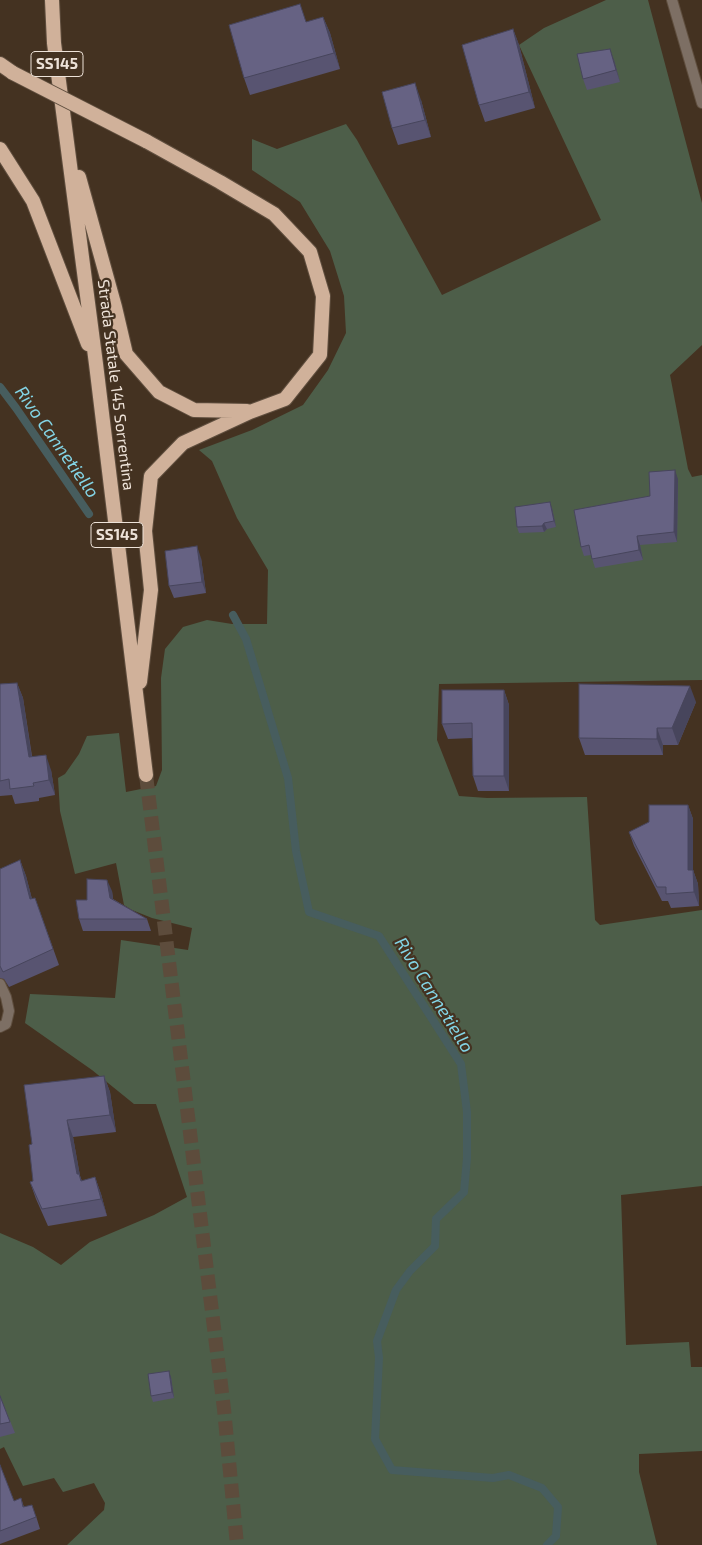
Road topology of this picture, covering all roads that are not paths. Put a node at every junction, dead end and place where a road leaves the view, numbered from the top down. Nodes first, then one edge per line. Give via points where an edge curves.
1 (52, 0) edge
2 (672, 0) edge
3 (0, 64) edge
4 (702, 103) edge
5 (65, 128) junction
6 (0, 149) edge
7 (96, 364) junction
8 (250, 412) junction
9 (138, 706) junction
10 (146, 775) tunnel mouth
11 (0, 984) edge
12 (0, 1026) edge

1 - 5 highway, Strada Statale 145 Sorrentina / SS145
2 - 4 street
3 - 8 highway, bridge via 146,141 274,214 310,252 323,296 320,355 285,399
5 - 7 highway, Strada Statale 145 Sorrentina / SS145
5 - 8 highway via 126,354 159,392 194,410
6 - 7 highway via 34,201
7 - 9 highway, Strada Statale 145 Sorrentina / SS145
8 - 9 highway via 183,443 150,476 144,531 150,590
9 - 10 highway, Strada Statale 145 Sorrentina / SS145
11 - 12 street via 9,1012 6,1024

